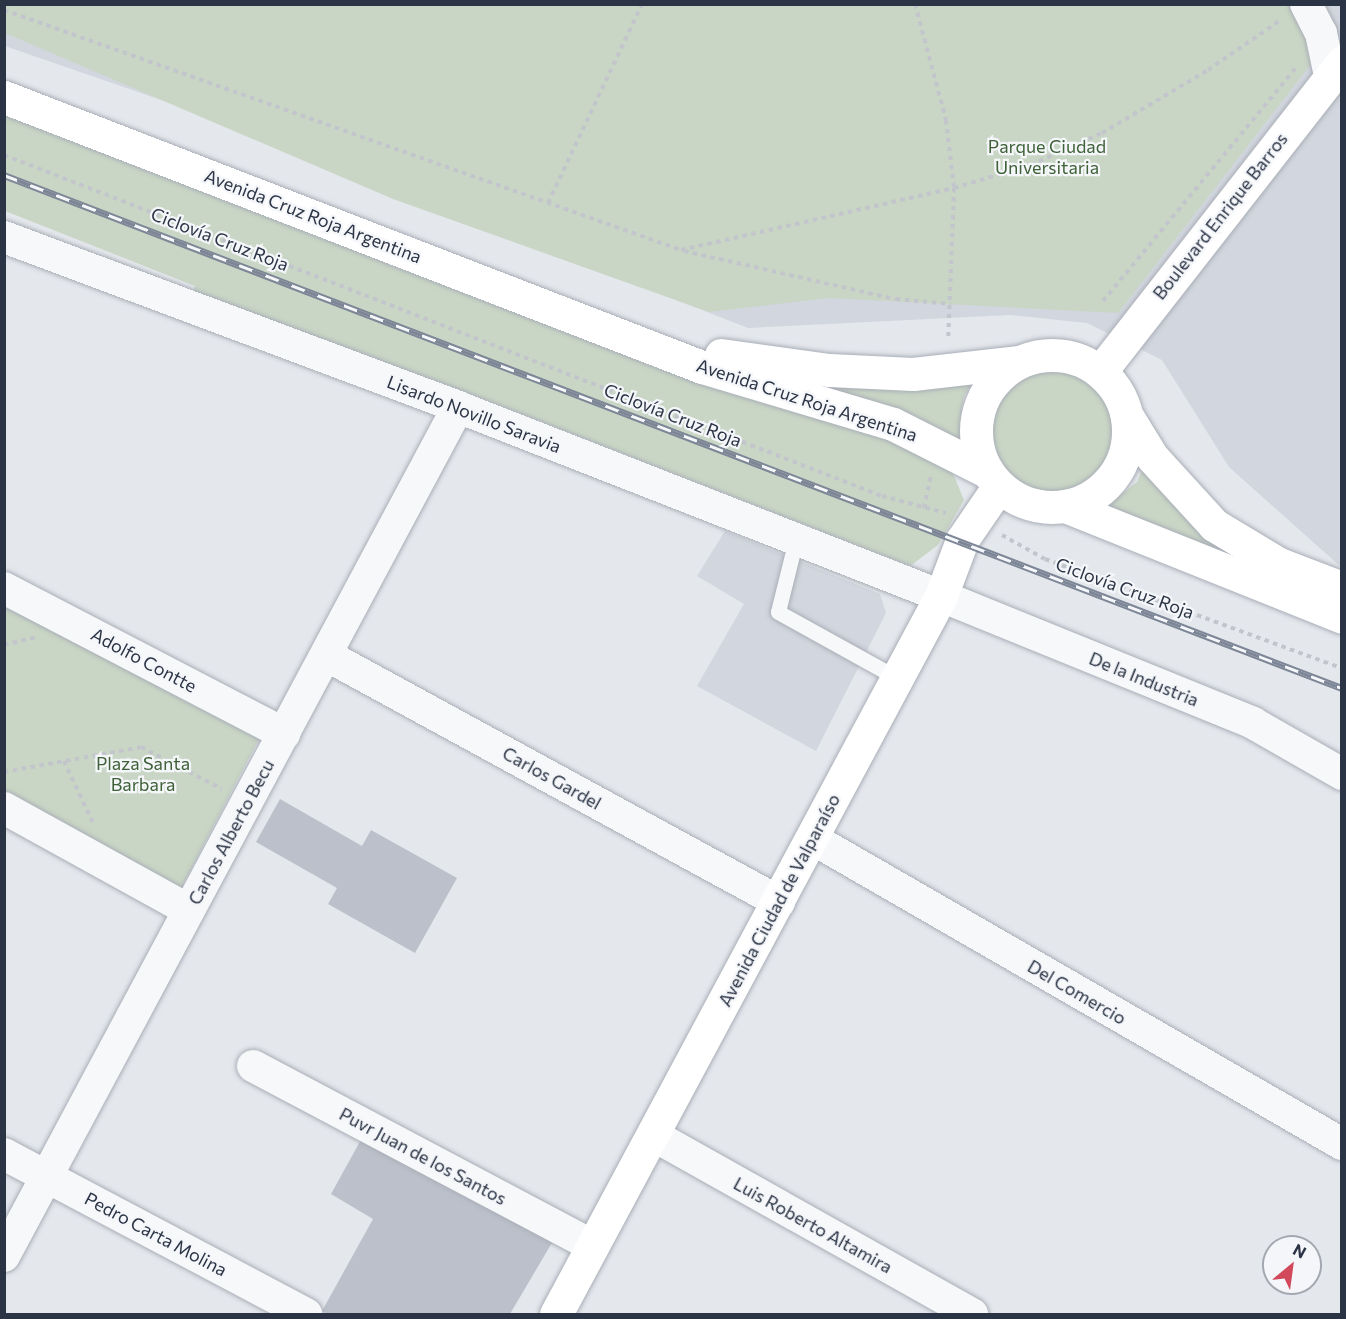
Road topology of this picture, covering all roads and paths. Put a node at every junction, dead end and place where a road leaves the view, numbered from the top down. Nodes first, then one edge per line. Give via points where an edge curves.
1 (642, 4) edge
2 (915, 4) edge
3 (4, 10) edge
4 (1294, 11) edge
5 (1300, 63) dead end
6 (1336, 69) edge
7 (4, 97) edge
8 (4, 155) edge
9 (954, 188) junction
10 (548, 203) junction
11 (8, 246) edge
12 (681, 250) junction
13 (1103, 301) dead end
14 (951, 304) junction
15 (622, 336) junction
16 (1022, 361) junction
17 (948, 371) junction
18 (1100, 372) junction
19 (458, 407) junction
20 (1127, 416) junction
21 (994, 479) junction
22 (1065, 506) junction
23 (976, 519) junction
24 (796, 539) junction
25 (4, 588) edge
26 (1341, 588) edge
27 (941, 596) junction
28 (1341, 617) edge
29 (326, 655) junction
30 (1341, 668) edge
31 (897, 678) junction
32 (284, 734) junction
33 (64, 761) junction
34 (4, 772) edge
35 (1341, 774) edge
36 (247, 802) junction
37 (4, 808) edge
38 (94, 825) dead end
39 (813, 839) junction
40 (779, 902) junction
41 (189, 910) junction
42 (253, 1066) dead end
43 (653, 1135) junction
44 (1341, 1144) edge
45 (4, 1154) edge
46 (47, 1176) junction
47 (593, 1246) junction
48 (4, 1256) edge
49 (306, 1314) edge
50 (556, 1314) edge
51 (972, 1314) edge

1 - 10 path
2 - 9 path via 946,120
3 - 10 path
4 - 6 street via 1321,33
4 - 9 path via 1209,70 1102,133 1030,165
5 - 13 path
6 - 18 main road, Boulevard Enrique Barros
7 - 15 main road, Avenida Cruz Roja Argentina
8 - 23 path, Ciclovía Cruz Roja via 882,496
9 - 12 path
9 - 14 path
10 - 12 path
11 - 19 street, Lisardo Novillo Saravia
12 - 14 path via 896,298
14 - 17 path
15 - 17 main road, Avenida Cruz Roja Argentina via 745,360 829,370 913,374
15 - 21 main road, Avenida Cruz Roja Argentina via 702,367 893,424
16 - 17 main road, Avenida Cruz Roja Argentina
16 - 18 main road via 1054,355 1079,360
16 - 21 main road via 995,380 979,409 976,441
18 - 20 main road via 1122,399
19 - 24 street, Lisardo Novillo Saravia
19 - 29 street, Carlos Alberto Becu
20 - 22 main road via 1126,450 1110,482 1081,502
20 - 26 main road via 1152,457 1214,525 1279,564
21 - 22 main road via 1029,504
21 - 23 main road, Avenida Ciudad de Valparaíso
22 - 28 main road
23 - 27 main road, Avenida Ciudad de Valparaíso via 962,540
23 - 30 path, Ciclovía Cruz Roja via 1045,559
24 - 27 street, Lisardo Novillo Saravia
24 - 31 lane via 778,612
25 - 32 street, Adolfo Contte
27 - 31 main road, Avenida Ciudad de Valparaíso
27 - 35 street, De la Industria via 1253,723
29 - 32 street, Carlos Alberto Becu
29 - 40 street, Carlos Gardel
31 - 39 main road, Avenida Ciudad de Valparaíso
32 - 36 street, Carlos Alberto Becu
33 - 34 path
33 - 36 path via 141,747
33 - 38 path
36 - 41 street, Carlos Alberto Becu
37 - 41 street
39 - 40 main road, Avenida Ciudad de Valparaíso
39 - 44 street, Del Comercio
40 - 43 main road, Avenida Ciudad de Valparaíso
41 - 46 street, Carlos Alberto Becu
42 - 47 street, Puvr Juan de los Santos
43 - 47 main road, Avenida Ciudad de Valparaíso
43 - 51 street, Luis Roberto Altamira
45 - 46 street, Pedro Carta Molina
46 - 48 street, Carlos Alberto Becu
46 - 49 street, Pedro Carta Molina
47 - 50 main road, Avenida Ciudad de Valparaíso

